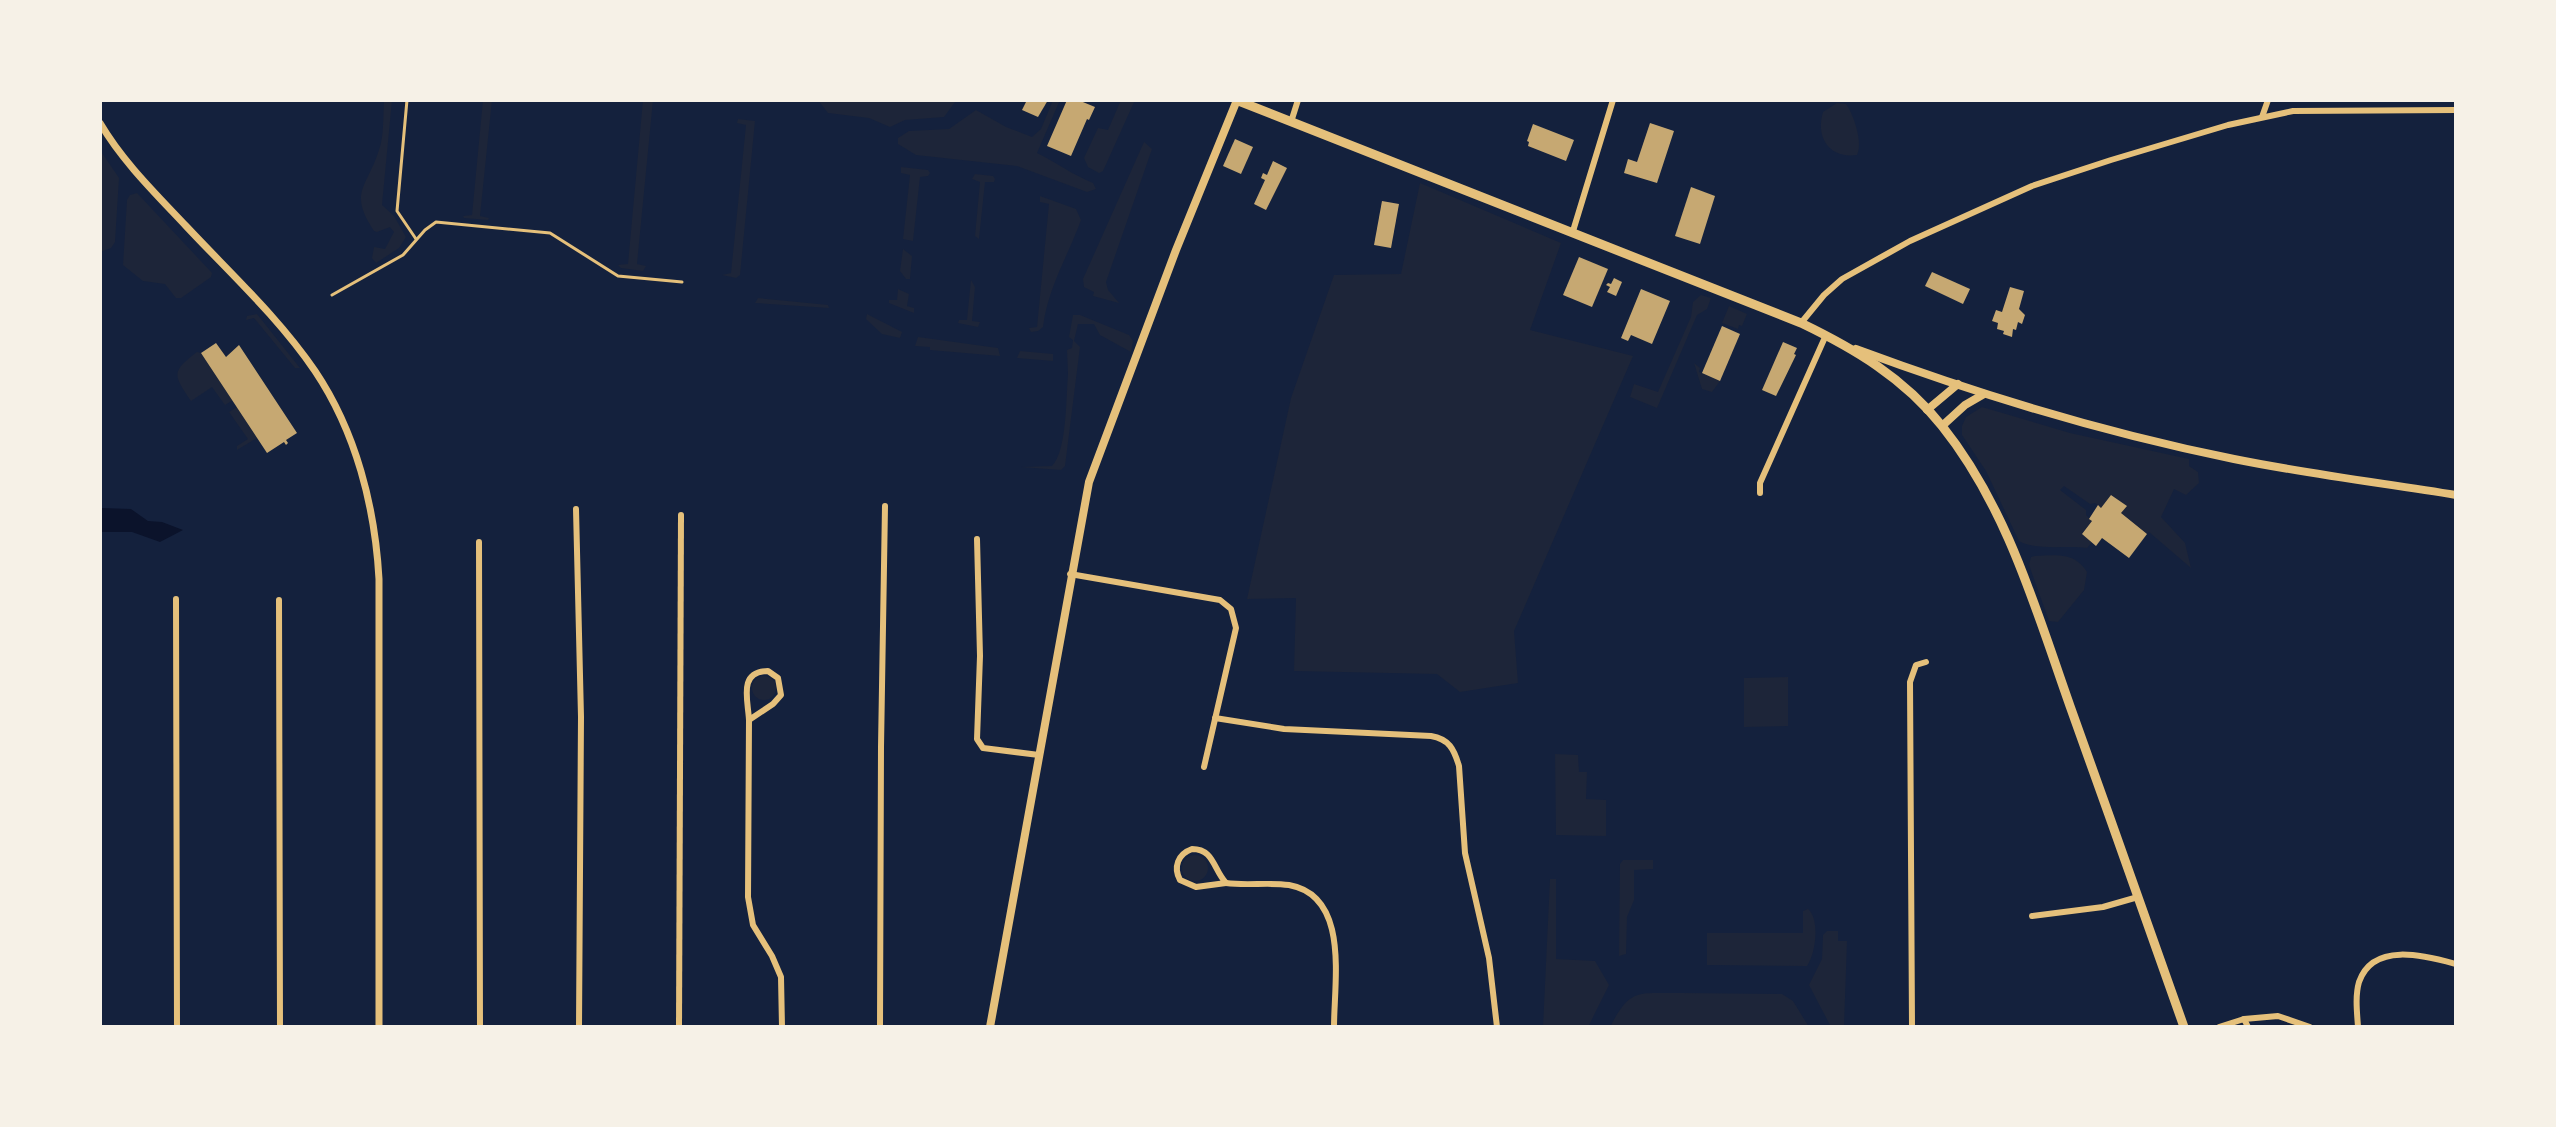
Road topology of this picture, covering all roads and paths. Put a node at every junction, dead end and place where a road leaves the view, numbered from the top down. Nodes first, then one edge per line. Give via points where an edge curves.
1 (407, 100) edge
2 (1237, 100) edge
3 (1298, 100) edge
4 (1613, 100) edge
5 (2268, 100) edge
6 (2456, 110) edge
7 (2262, 117) junction
8 (1291, 122) junction
9 (100, 123) edge
10 (1573, 231) junction
11 (416, 239) junction
12 (682, 282) dead end
13 (332, 295) dead end
14 (1801, 323) junction
15 (1826, 335) junction
16 (1848, 346) junction
17 (1958, 384) junction
18 (1984, 394) junction
19 (1927, 410) junction
20 (1942, 426) junction
21 (1760, 493) dead end
22 (2456, 495) edge
23 (885, 506) dead end
24 (576, 509) dead end
25 (681, 515) dead end
26 (977, 539) dead end
27 (479, 542) dead end
28 (1070, 574) junction
29 (176, 599) dead end
30 (279, 600) dead end
31 (1926, 662) dead end
32 (1215, 718) junction
33 (749, 720) junction
34 (1039, 755) junction
35 (1204, 767) dead end
36 (1226, 883) junction
37 (2138, 897) junction
38 (2032, 916) dead end
39 (2456, 964) edge
40 (2244, 1019) junction
41 (177, 1027) edge
42 (280, 1027) edge
43 (379, 1027) edge
44 (480, 1027) edge
45 (579, 1027) edge
46 (679, 1027) edge
47 (782, 1027) edge
48 (880, 1027) edge
49 (990, 1027) edge
50 (1334, 1027) edge
51 (1497, 1027) edge
52 (1912, 1027) edge
53 (2184, 1027) edge
54 (2219, 1027) edge
55 (2248, 1027) edge
56 (2310, 1027) edge
57 (2358, 1027) edge

1 - 11 lane via 396,208
2 - 8 main road
2 - 28 main road via 1094,464
3 - 8 street
4 - 10 street
5 - 7 street
6 - 7 street via 2318,109
7 - 14 street via 2045,182 1955,219 1842,279
8 - 10 main road
9 - 43 street via 131,166 316,372 348,434 373,515 379,579
10 - 14 main road
11 - 12 lane via 436,222 548,233 618,276
11 - 13 lane via 403,255
14 - 15 main road
15 - 16 main road
15 - 21 street
16 - 17 main road
16 - 19 main road via 1883,368
17 - 18 main road
17 - 19 main road
18 - 20 main road
18 - 22 main road via 2218,456
19 - 20 main road
20 - 37 main road via 2007,535
23 - 48 street
24 - 45 street
25 - 46 street
26 - 34 street via 977,739 983,748
27 - 44 street
28 - 32 street via 1226,604 1235,615 1236,628
28 - 34 main road
29 - 41 street
30 - 42 street
31 - 52 street via 1916,665 1910,682
32 - 35 street
32 - 51 street via 1284,729 1431,736 1448,742 1459,766 1465,853 1489,958
33 - 33 street via 781,695 781,683 768,671 748,680
33 - 47 street via 748,897 753,925 781,977
34 - 49 main road
36 - 36 street via 1205,851 1192,849 1177,861 1177,874 1185,884
36 - 50 street via 1289,885 1324,907 1334,937
37 - 38 street
37 - 53 main road
39 - 57 street via 2416,955 2376,961 2360,981
40 - 54 street
40 - 55 street
40 - 56 street via 2278,1016

